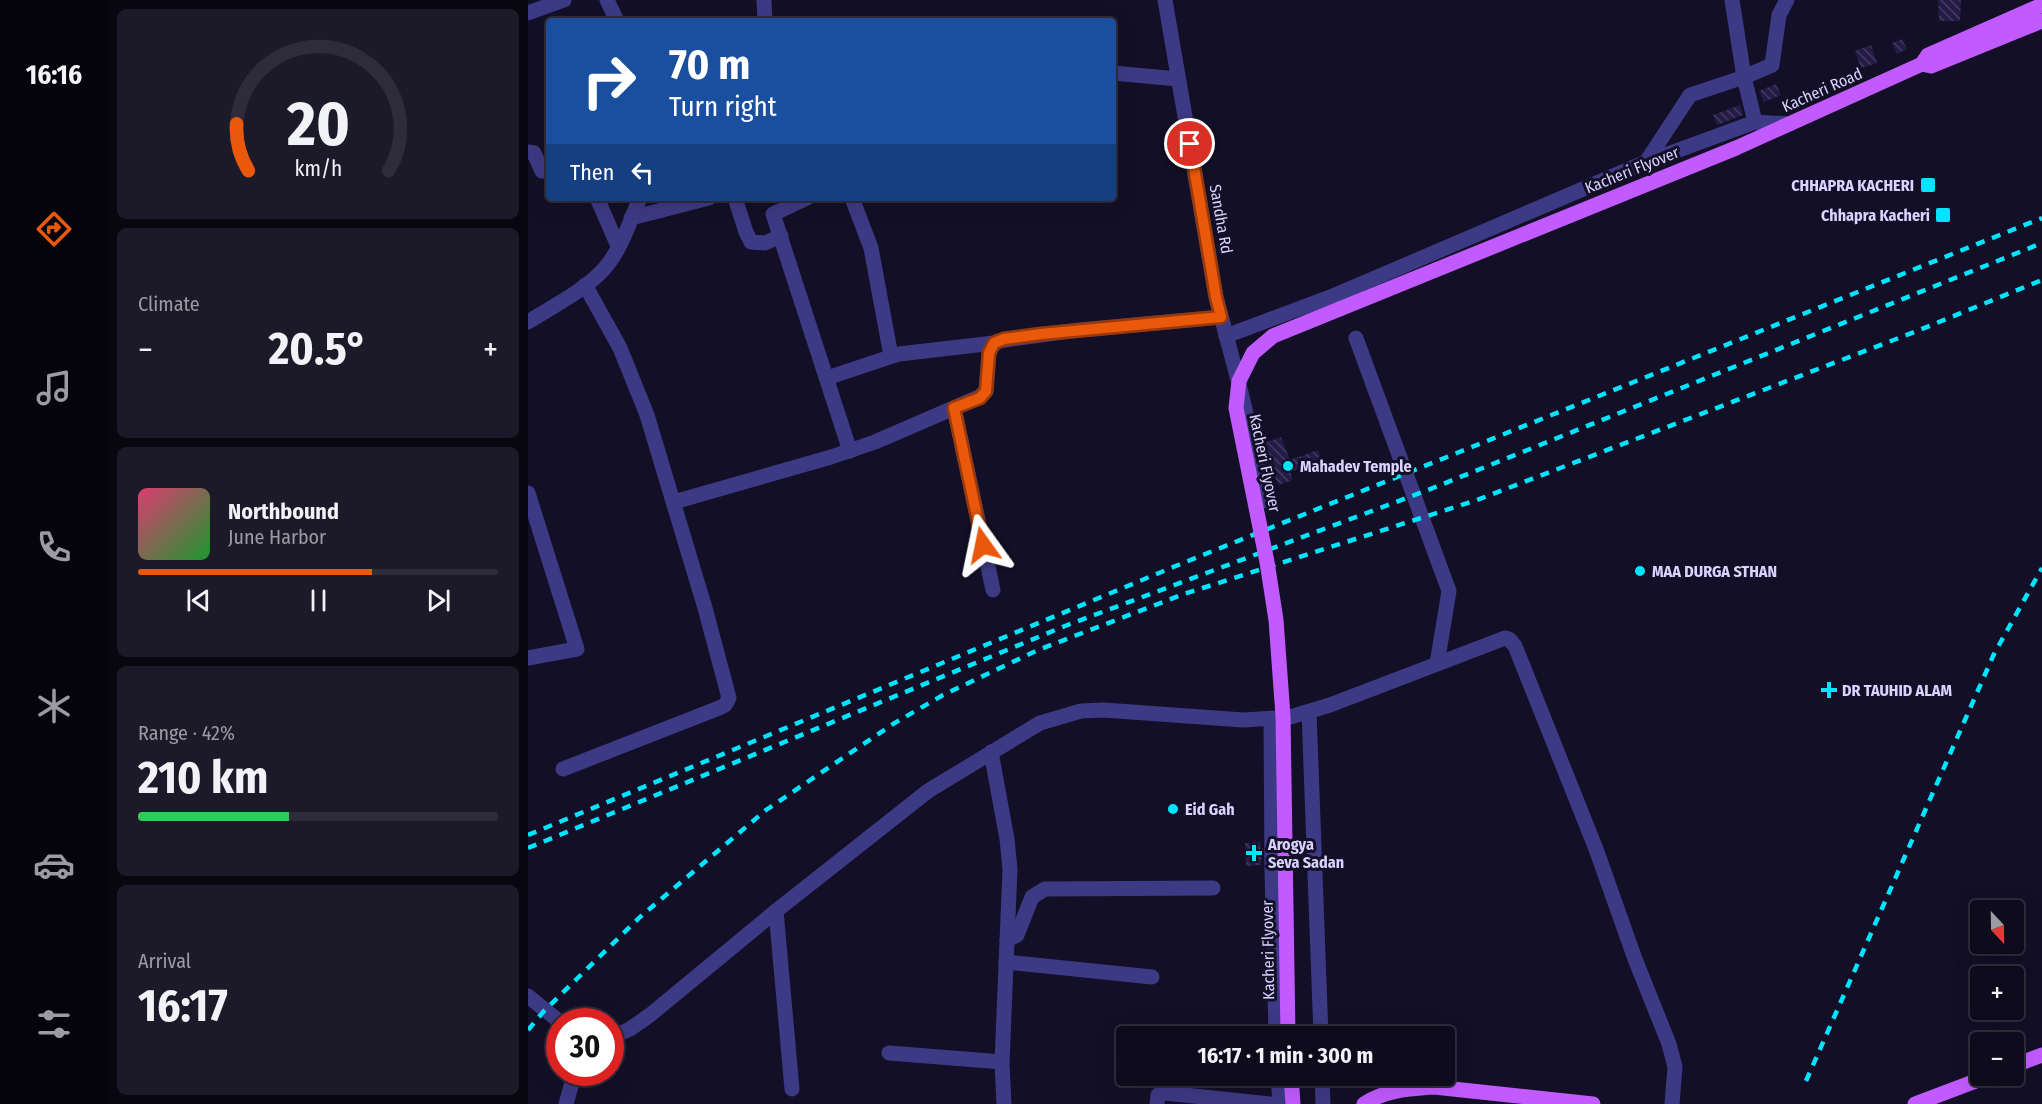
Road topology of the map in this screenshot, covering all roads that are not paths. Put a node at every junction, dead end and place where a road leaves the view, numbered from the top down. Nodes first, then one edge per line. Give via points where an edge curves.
1 (564, 0) edge
2 (607, 0) edge
3 (1165, 0) edge
4 (1732, 0) edge
5 (1787, 0) edge
6 (764, 1) edge
7 (2042, 5) edge
8 (528, 13) edge
9 (616, 18) edge
10 (765, 18) edge
11 (2042, 21) edge
12 (1922, 64) junction
13 (1116, 73) edge
14 (1744, 77) junction
15 (1178, 79) junction
16 (1755, 122) junction
17 (1790, 124) junction
18 (1736, 148) joint
19 (528, 152) edge
20 (1646, 162) junction
21 (546, 170) edge
22 (598, 201) edge
23 (639, 201) edge
24 (697, 201) edge
25 (736, 201) edge
26 (801, 201) edge
27 (853, 201) edge
28 (631, 218) junction
29 (781, 236) junction
30 (618, 246) junction
31 (585, 285) junction
32 (1221, 317) junction
33 (528, 322) edge
34 (1226, 336) junction
35 (1356, 338) dead end
36 (994, 343) junction
37 (891, 356) junction
38 (827, 378) junction
39 (954, 408) junction
40 (849, 451) junction
41 (528, 493) edge
42 (1267, 501) dead end
43 (674, 502) junction
44 (993, 590) dead end
45 (528, 658) edge
46 (1437, 664) junction
47 (1309, 712) junction
48 (1271, 719) junction
49 (991, 752) junction
50 (563, 769) dead end
51 (1213, 888) dead end
52 (776, 911) junction
53 (1006, 940) junction
54 (1006, 962) junction
55 (1152, 977) dead end
56 (528, 996) edge
57 (546, 1011) edge
58 (1275, 1026) edge
59 (1288, 1026) edge
60 (1321, 1026) edge
61 (624, 1032) edge
62 (889, 1053) dead end
63 (2042, 1055) edge
64 (1002, 1062) junction
65 (2024, 1062) edge
66 (1970, 1083) edge
67 (571, 1086) edge
68 (1279, 1086) edge
69 (1292, 1086) edge
70 (1322, 1086) edge
71 (792, 1089) dead end
72 (566, 1104) edge
73 (1004, 1104) edge
74 (1157, 1104) edge
75 (1269, 1104) edge
76 (1280, 1104) edge
77 (1293, 1104) edge
78 (1323, 1104) edge
79 (1364, 1104) edge
80 (1593, 1104) edge
81 (1672, 1104) edge
82 (1915, 1104) edge

1 - 8 street
2 - 9 street
3 - 15 street, Sandha Rd
4 - 14 street
5 - 14 street via 1779,15 1772,65
6 - 10 street
7 - 12 main road, Kacheri Road via 1928,55
11 - 12 main road, Kacheri Road via 1931,66
12 - 17 main road, Kacheri Road
13 - 15 street
14 - 16 street
14 - 20 street via 1690,95
15 - 32 street, Sandha Rd
16 - 17 street
16 - 20 street
17 - 18 main road, Kacheri Road
18 - 59 main road, Kacheri Flyover, bridge via 1305,322 1273,336 1253,353 1239,381 1236,408 1276,620 1283,716
19 - 21 street via 534,153 542,171
20 - 34 street via 1333,296
22 - 30 street
23 - 28 street
24 - 28 street
25 - 29 street via 752,242 765,243
26 - 29 street via 773,214
27 - 37 street via 871,248
28 - 30 street
29 - 38 street
30 - 31 street via 604,268
31 - 33 street
31 - 43 street via 631,372
32 - 34 street, Sandha Rd
32 - 36 street
34 - 42 street, Sandha Rd
35 - 46 street via 1449,591
36 - 37 street
36 - 39 street via 989,353 986,391 980,398
37 - 38 street
38 - 40 street
39 - 40 street
39 - 44 street
40 - 43 street
41 - 45 street via 577,649
43 - 50 street via 726,682 728,702
46 - 47 street
46 - 81 street via 1505,638 1515,646 1669,1044 1675,1067
47 - 48 street
47 - 60 street
48 - 49 street via 1081,711 1040,723
48 - 58 street
49 - 52 street via 928,791
49 - 53 street via 1010,869
51 - 53 street via 1045,889 1032,897 1017,934
52 - 61 street via 650,1015
52 - 71 street
53 - 54 street
54 - 55 street
54 - 64 street
56 - 57 street
62 - 64 street
63 - 65 main road
64 - 73 street
66 - 82 main road
67 - 72 street
68 - 76 street
69 - 77 main road
70 - 78 street
74 - 75 street via 1158,1095 1165,1093
79 - 80 main road via 1384,1094 1434,1088

